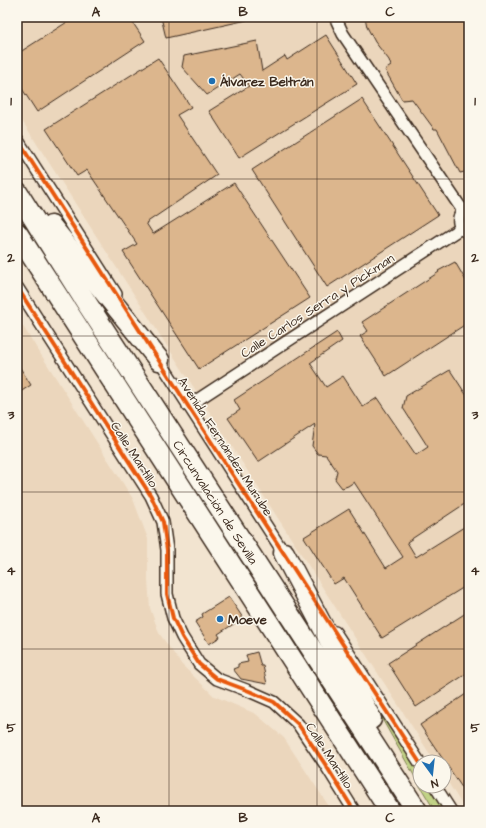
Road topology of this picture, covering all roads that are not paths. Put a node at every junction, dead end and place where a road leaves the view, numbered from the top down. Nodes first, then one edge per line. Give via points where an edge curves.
1 (335, 17) edge
2 (17, 139) edge
3 (17, 191) edge
4 (466, 210) edge
5 (465, 231) edge
6 (17, 233) edge
7 (17, 287) edge
8 (159, 360) junction
9 (188, 406) junction
10 (284, 553) junction
11 (414, 754) edge
12 (440, 794) edge
13 (354, 811) edge
14 (390, 811) edge
15 (418, 811) edge
16 (452, 811) edge

1 - 4 street via 344,34
2 - 8 street, Avenida Fernández Murube
3 - 8 highway via 52,227
3 - 15 highway, Circunvalación de Sevilla via 90,308
4 - 5 street via 461,214 459,221
5 - 9 street, Calle Carlos Serra y Pickman
6 - 14 highway, Circunvalación de Sevilla
7 - 13 street, Calle Martillo via 151,496 163,522 167,550 167,594 173,618 199,664 217,679 274,702 298,724
8 - 9 street, Avenida Fernández Murube
9 - 10 street, Avenida Fernández Murube
10 - 11 street, Avenida Fernández Murube
10 - 15 highway
12 - 16 street

